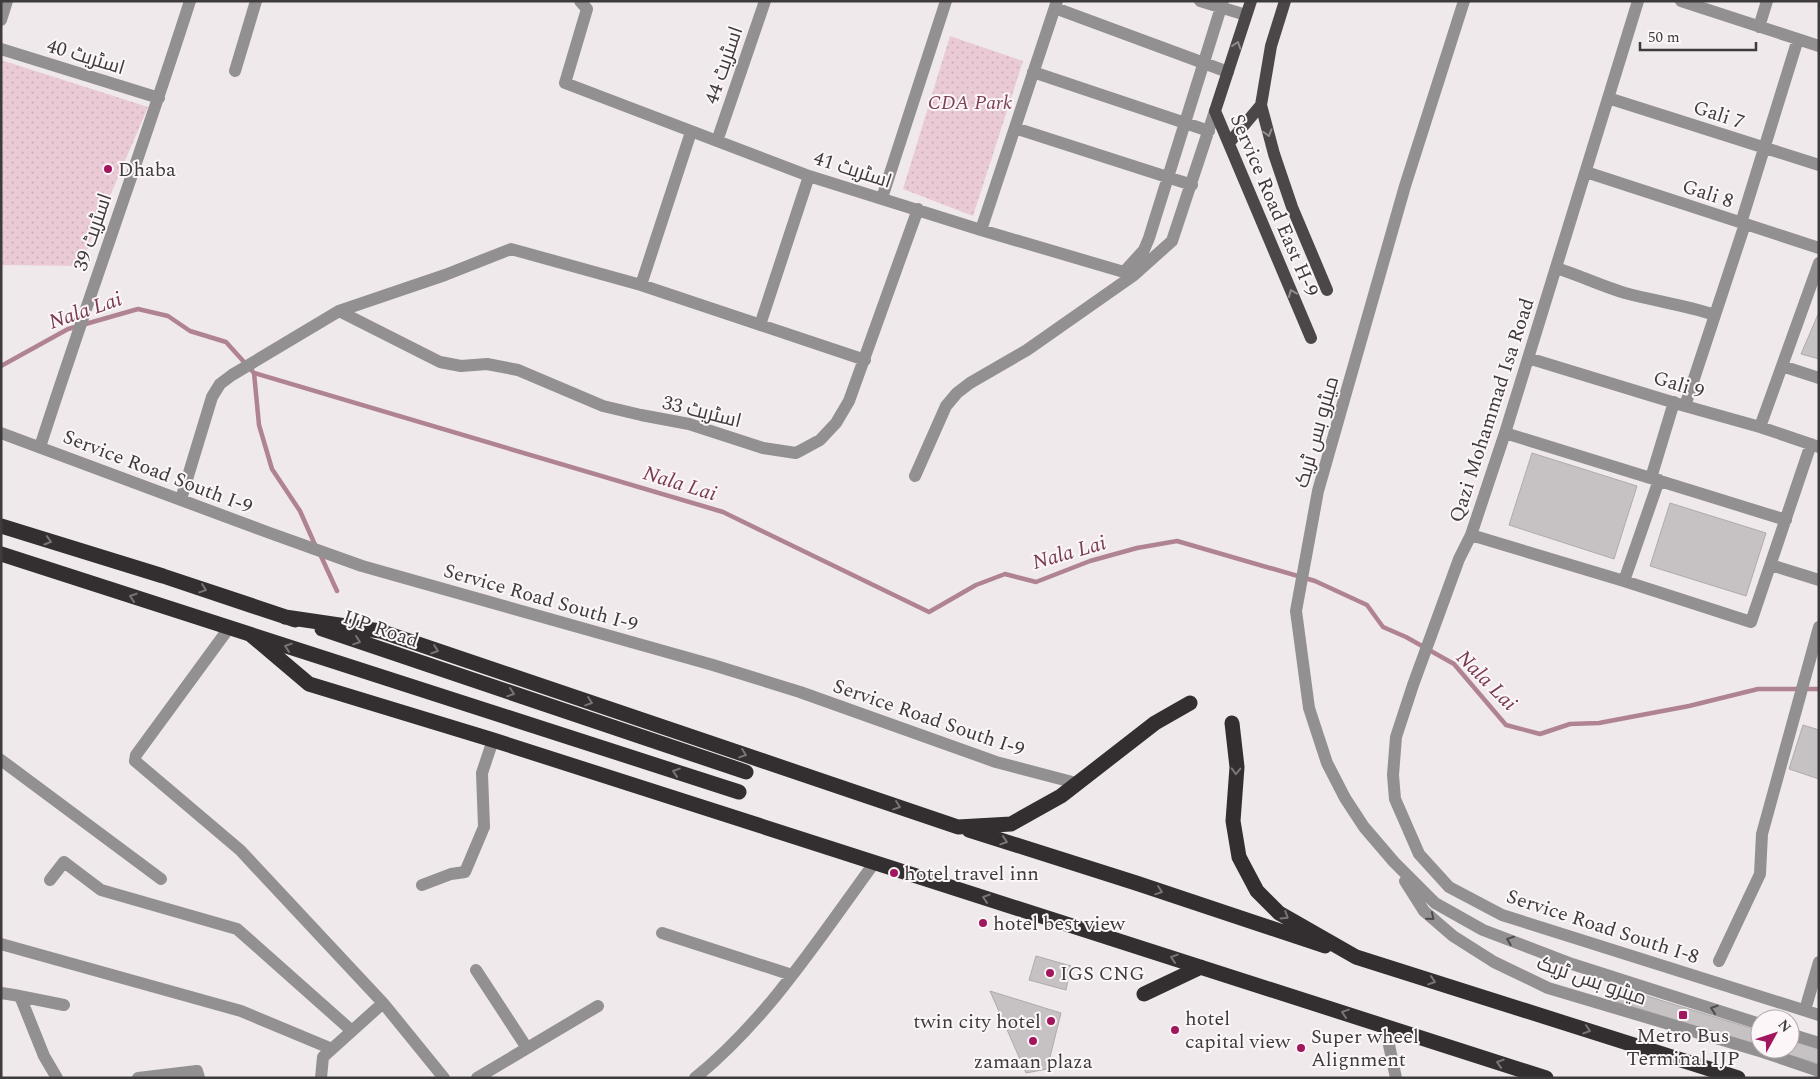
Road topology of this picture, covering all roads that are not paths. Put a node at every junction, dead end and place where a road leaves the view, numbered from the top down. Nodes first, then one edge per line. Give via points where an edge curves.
1 (7, 1) edge
2 (190, 1) edge
3 (256, 1) edge
4 (580, 1) edge
5 (765, 1) edge
6 (946, 1) edge
7 (1200, 1) edge
8 (1251, 1) edge
9 (1286, 1) edge
10 (1464, 1) edge
11 (1638, 1) edge
12 (1681, 1) edge
13 (1767, 1) edge
14 (1056, 5) edge
15 (1222, 5) edge
16 (1246, 15) junction
17 (1, 20) edge
18 (1759, 26) junction
19 (1798, 39) junction
20 (1819, 46) edge
21 (1, 49) edge
22 (1203, 64) junction
23 (235, 71) dead end
24 (1033, 72) junction
25 (1228, 72) junction
26 (159, 98) junction
27 (1608, 98) junction
28 (1261, 105) junction
29 (1215, 111) junction
30 (1185, 122) junction
31 (1015, 128) junction
32 (1209, 131) junction
33 (691, 132) junction
34 (717, 141) junction
35 (1229, 143) junction
36 (1764, 148) junction
37 (1819, 166) edge
38 (1586, 172) junction
39 (809, 176) junction
40 (1167, 178) junction
41 (1192, 185) junction
42 (882, 198) junction
43 (918, 209) junction
44 (1743, 224) junction
45 (981, 230) junction
46 (1819, 248) edge
47 (1819, 263) edge
48 (1556, 268) junction
49 (1129, 274) junction
50 (641, 285) junction
51 (1327, 290) dead end
52 (339, 311) junction
53 (1715, 315) junction
54 (760, 325) junction
55 (1311, 338) dead end
56 (1528, 358) junction
57 (864, 360) junction
58 (1782, 366) junction
59 (1819, 378) edge
60 (1680, 404) junction
61 (1760, 427) junction
62 (1, 433) edge
63 (1505, 433) junction
64 (1815, 445) edge
65 (40, 447) junction
66 (915, 476) dead end
67 (1655, 479) junction
68 (181, 499) junction
69 (1786, 520) junction
70 (1, 526) edge
71 (1471, 535) junction
72 (1, 554) edge
73 (1771, 565) junction
74 (1819, 580) edge
75 (1624, 581) junction
76 (285, 617) junction
77 (1819, 627) edge
78 (230, 628) junction
79 (251, 636) junction
80 (1190, 703) dead end
81 (1232, 722) dead end
82 (494, 740) junction
83 (1, 760) edge
84 (746, 772) dead end
85 (1076, 784) junction
86 (739, 792) dead end
87 (958, 827) junction
88 (1408, 829) joint
89 (875, 862) junction
90 (1394, 862) junction
91 (50, 880) dead end
92 (161, 880) dead end
93 (422, 885) dead end
94 (662, 933) dead end
95 (1, 944) edge
96 (1356, 957) junction
97 (1719, 961) dead end
98 (1818, 966) edge
99 (1201, 967) junction
100 (476, 970) dead end
101 (792, 975) junction
102 (1, 994) edge
103 (1144, 994) dead end
104 (20, 996) junction
105 (383, 1003) junction
106 (64, 1005) dead end
107 (598, 1006) dead end
108 (1805, 1010) junction
109 (1819, 1015) edge
110 (1750, 1021) edge
111 (1385, 1026) junction
112 (352, 1031) junction
113 (1800, 1037) edge
114 (1819, 1043) edge
115 (527, 1048) junction
116 (332, 1049) junction
117 (1819, 1071) edge
118 (57, 1078) edge
119 (138, 1078) edge
120 (199, 1078) edge
121 (321, 1078) edge
122 (444, 1078) edge
123 (477, 1078) edge
124 (695, 1078) edge
125 (1396, 1078) edge
126 (1546, 1078) edge
127 (1738, 1078) edge

1 - 17 street
2 - 26 street, اسٹریٹ 39
3 - 23 street
4 - 33 street, اسٹریٹ 41 via 587,9 565,84
5 - 34 street, اسٹریٹ 44
6 - 42 street
7 - 15 street
8 - 16 main road, Service Road East H-9
9 - 28 main road, Service Road East H-9 via 1271,46
10 - 90 street, میٹرو بس ٹریک via 1405,186 1318,492 1296,611 1309,708 1327,763 1364,827
11 - 27 street, Qazi Mohammad Isa Road
12 - 18 street
13 - 18 street
14 - 22 street
14 - 24 street
15 - 16 street
15 - 22 street
25 -> 16 main road, Service Road East H-9
18 - 19 street
19 - 20 street
19 - 36 street
21 - 26 street, اسٹریٹ 40
22 - 25 street
22 - 30 street
24 - 30 street
24 - 31 street
25 - 29 main road, Service Road East H-9
26 - 65 street, اسٹریٹ 39
27 - 36 street, Gali 7
27 - 38 street, Qazi Mohammad Isa Road
28 - 35 main road
28 -> 51 main road, Service Road East H-9 via 1292,207
29 - 32 street
29 - 35 main road, Service Road East H-9
30 - 32 street
30 - 40 street
31 - 40 street
31 - 45 street
32 - 41 street
33 - 34 street, اسٹریٹ 41
33 - 50 street
34 - 39 street, اسٹریٹ 41
55 -> 35 main road, Service Road East H-9
36 - 37 street, Gali 7
36 - 44 street
38 - 44 street, Gali 8
38 - 48 street, Qazi Mohammad Isa Road
39 - 42 street, اسٹریٹ 41
39 - 54 street
40 - 41 street
40 - 49 street via 1149,238
41 - 49 street via 1172,241
42 - 43 street, اسٹریٹ 41
43 - 45 street, اسٹریٹ 41
43 - 57 street, اسٹریٹ 33
44 - 46 street, Gali 8
44 - 53 street
45 - 49 street, اسٹریٹ 41
47 - 58 street
48 - 53 street via 1631,294
48 - 56 street, Qazi Mohammad Isa Road
49 - 66 street via 1027,350 957,393 946,406
50 - 52 street via 511,250
50 - 54 street
52 - 57 street, اسٹریٹ 33 via 440,362 461,366 487,364 518,370 603,406 690,424 763,448 796,453 820,440 836,423 850,401
52 - 68 street via 220,384 212,397
53 - 60 street
54 - 57 street
56 - 60 street, Gali 9
56 - 63 street, Qazi Mohammad Isa Road
58 - 59 street
58 - 61 street
60 - 61 street, Gali 9
60 - 67 street
61 - 64 street, Gali 9
62 - 65 street, Service Road South I-9
63 - 67 street
63 - 71 street, Qazi Mohammad Isa Road
64 - 69 street
65 - 68 street, Service Road South I-9
67 - 69 street
67 - 75 street
68 - 85 street, Service Road South I-9 via 362,566 713,665 800,692 996,762
69 - 73 street
70 -> 76 highway, IJP Road
71 - 75 street
71 - 88 street, Qazi Mohammad Isa Road via 1396,737 1395,799
78 -> 72 highway
73 - 74 street
73 - 75 street via 1751,622
76 -> 84 highway, IJP Road
76 -> 87 highway via 380,631
77 - 97 street via 1762,834 1760,874
78 - 79 highway
78 - 105 street via 136,755 135,761 240,850
79 - 82 highway via 309,684
86 -> 79 highway
80 - 85 highway via 1155,724
81 -> 96 highway via 1237,767 1233,821 1239,858 1257,891 1279,912
82 - 89 highway
82 - 93 street via 482,773 484,827 465,872
83 - 92 street
85 - 87 highway via 1011,824
87 -> 96 highway
88 - 108 street, Service Road South I-8 via 1419,854 1449,887 1502,915
99 -> 89 highway
89 - 101 street
110 -> 90 street, میٹرو بس ٹریک via 1572,964 1483,930 1435,903
90 -> 117 street, میٹرو بس ٹریک via 1424,912 1453,936 1494,962 1548,988
91 - 112 street via 64,862 101,890 238,929
94 - 101 street
95 - 116 street via 242,1010
96 -> 127 highway
98 - 108 street
99 - 103 highway
111 -> 99 highway
100 - 115 street
101 - 124 street via 753,1023
102 - 104 street
104 - 106 street
104 - 118 street via 44,1056
105 - 112 street
105 - 122 street
107 - 115 street
108 - 109 street, Service Road South I-8
111 - 125 street
126 -> 111 highway
112 - 116 street
113 - 114 street
115 - 123 street
116 - 121 street via 323,1057
119 - 120 street via 197,1071

